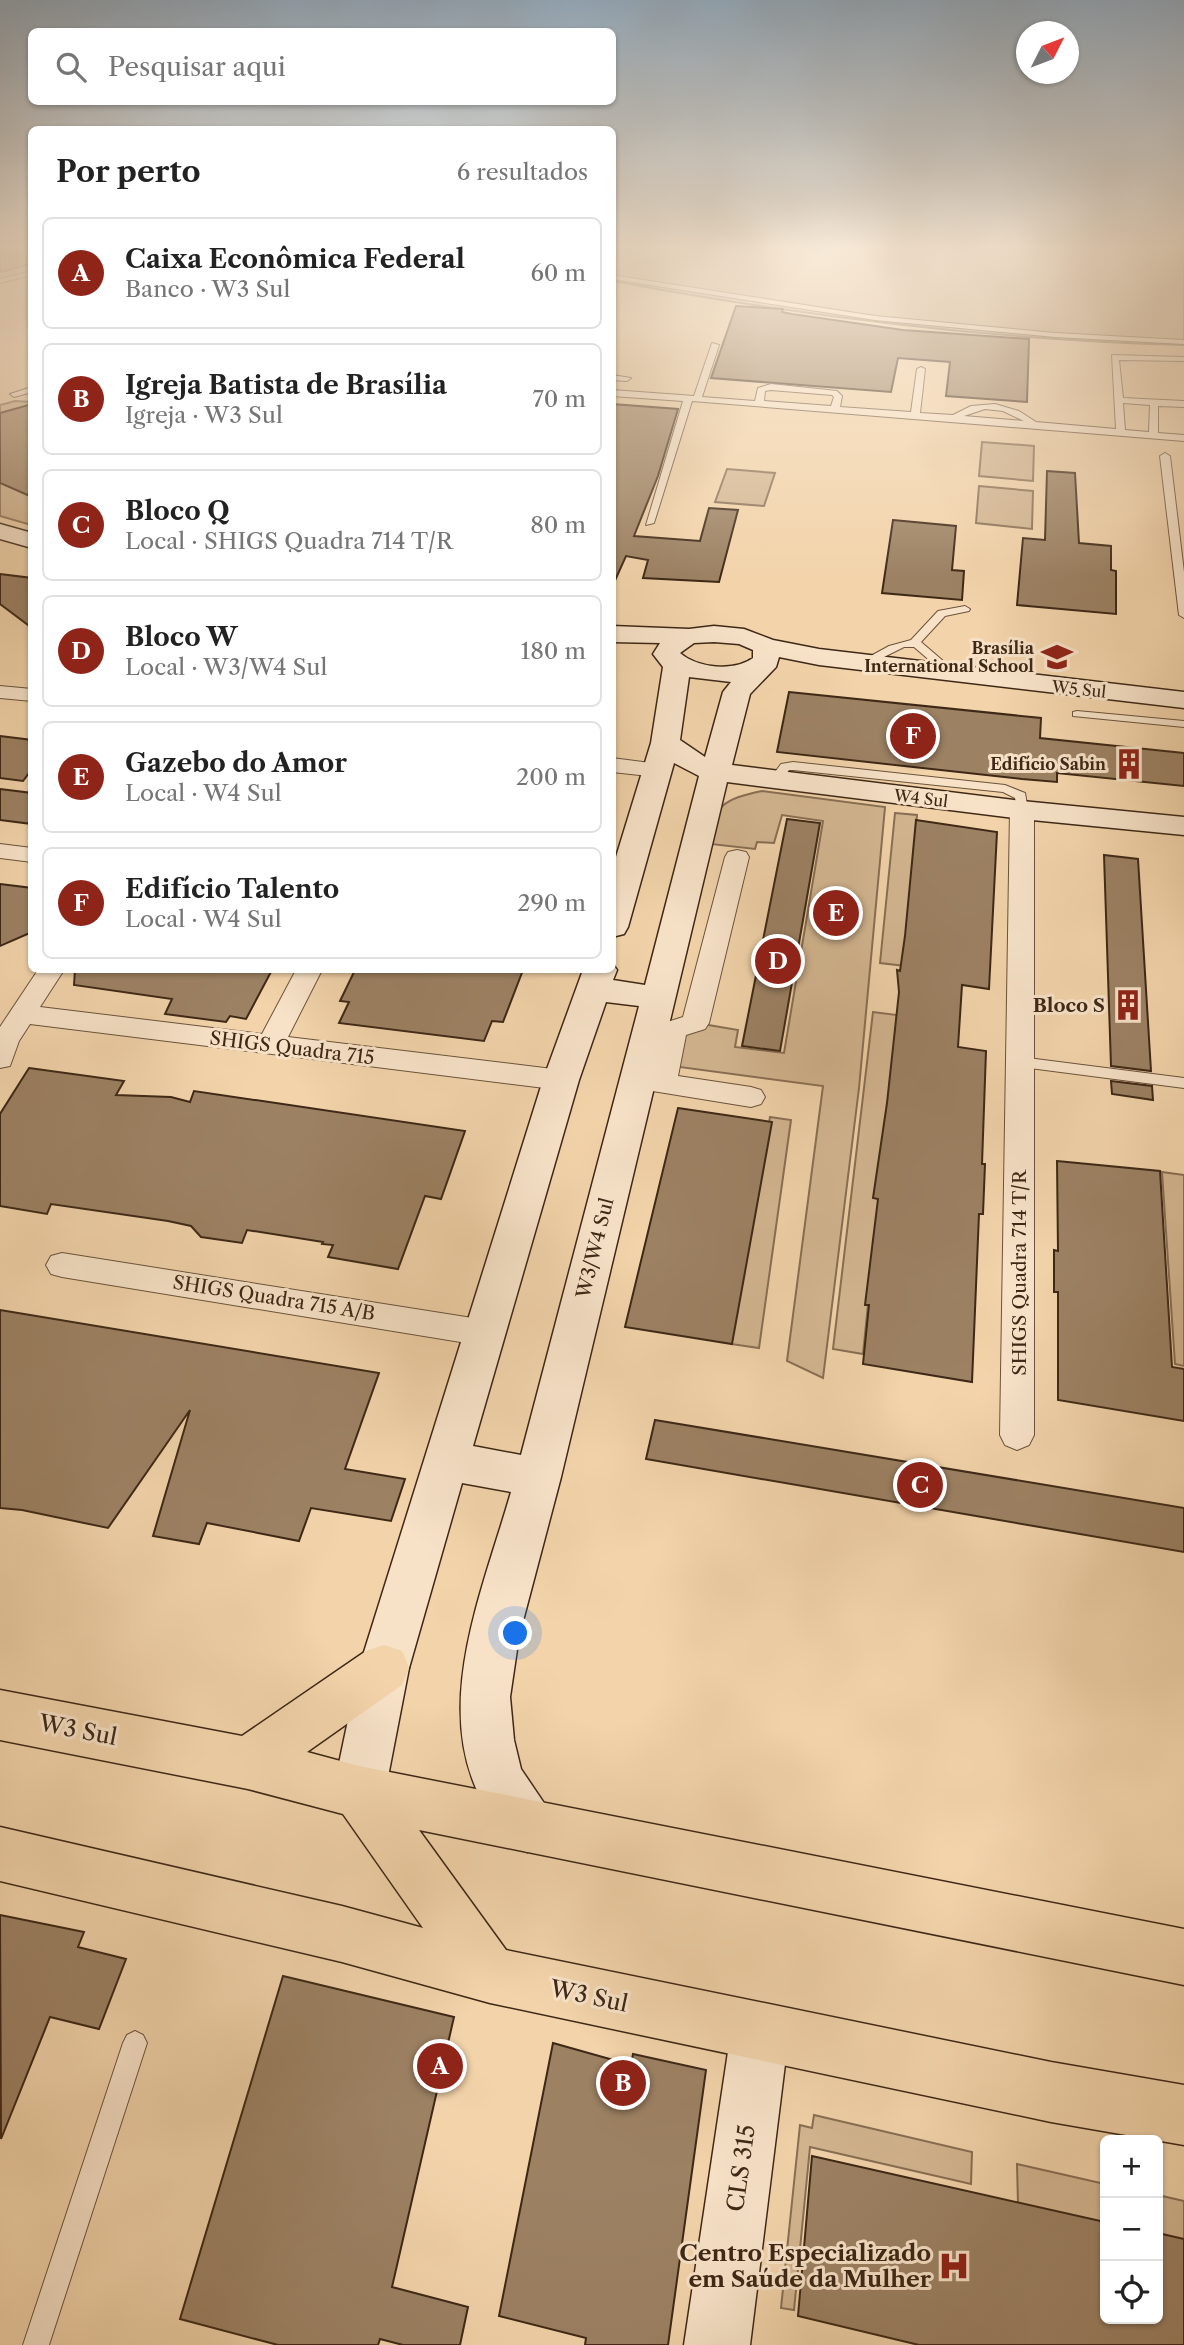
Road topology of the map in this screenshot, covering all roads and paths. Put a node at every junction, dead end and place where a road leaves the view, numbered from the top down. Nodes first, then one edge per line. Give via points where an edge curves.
1 (710, 358) edge
2 (1115, 358) edge
3 (1164, 358) edge
4 (1184, 359) edge
5 (921, 369) dead end
6 (616, 377) edge
7 (627, 378) dead end
8 (28, 390) edge
9 (616, 393) edge
10 (14, 394) dead end
11 (693, 399) junction
12 (1118, 400) junction
13 (1154, 402) junction
14 (759, 404) junction
15 (1184, 404) edge
16 (835, 409) junction
17 (915, 415) junction
18 (1121, 432) junction
19 (1153, 435) junction
20 (1184, 438) edge
21 (1165, 456) dead end
22 (649, 523) dead end
23 (0, 531) edge
24 (28, 540) edge
25 (965, 610) dead end
26 (1184, 615) edge
27 (616, 634) edge
28 (686, 636) junction
29 (913, 644) junction
30 (616, 649) edge
31 (760, 658) junction
32 (864, 663) junction
33 (674, 664) junction
34 (952, 674) junction
35 (0, 692) edge
36 (28, 695) edge
37 (1184, 700) edge
38 (1077, 714) dead end
39 (1184, 724) edge
40 (662, 757) junction
41 (616, 764) edge
42 (712, 786) junction
43 (1021, 810) junction
44 (1184, 826) edge
45 (0, 851) edge
46 (28, 854) edge
47 (737, 858) dead end
48 (616, 913) edge
49 (49, 973) edge
50 (307, 973) edge
51 (597, 979) edge
52 (660, 998) junction
53 (23, 1014) junction
54 (270, 1046) junction
55 (0, 1059) edge
56 (1020, 1062) junction
57 (561, 1080) junction
58 (649, 1082) junction
59 (1184, 1083) edge
60 (751, 1097) dead end
61 (62, 1265) dead end
62 (485, 1332) junction
63 (1017, 1436) dead end
64 (446, 1461) junction
65 (538, 1477) junction
66 (384, 1668) junction
67 (0, 1715) edge
68 (248, 1763) junction
69 (359, 1792) junction
70 (527, 1825) junction
71 (0, 1854) edge
72 (1170, 1963) edge
73 (490, 1975) junction
74 (760, 2032) junction
75 (135, 2043) dead end
76 (1184, 2115) edge
77 (36, 2345) edge
78 (717, 2345) edge

1 - 11 lane
2 - 12 lane
3 - 4 lane
5 - 17 lane
6 - 7 lane
8 - 10 lane
9 - 11 lane
11 - 14 lane
11 - 22 lane
12 - 13 lane
12 - 18 lane
13 - 15 lane
13 - 19 lane
14 - 16 lane
14 - 16 lane via 761,390 771,387 834,393 838,396
16 - 17 lane
17 - 18 lane
18 - 19 lane
19 - 20 lane
21 - 26 lane
23 - 24 main road
25 - 29 lane via 942,613
27 - 28 main road
28 - 31 main road via 734,635
28 - 33 main road via 666,654
29 - 32 lane via 897,646
29 - 34 lane via 923,647
30 - 33 main road via 645,653
31 - 32 main road, W5 Sul
31 - 33 main road via 725,674
31 - 42 main road, W3/W4 Sul via 737,692
32 - 34 main road, W5 Sul
33 - 40 main road
34 - 37 main road, W5 Sul
35 - 36 street
38 - 39 lane
40 - 41 street, W4 Sul
40 - 42 main road, W4 Sul via 688,760
40 - 48 main road
42 - 43 main road, W4 Sul via 775,780
42 - 52 main road, W3/W4 Sul
43 - 44 main road, W4 Sul
43 - 56 street, SHIGS Quadra 714 T/R
45 - 46 street
47 - 58 street via 695,1023 674,1029
49 - 53 street
50 - 54 street
51 - 52 main road
51 - 57 main road
52 - 58 main road, W3/W4 Sul
53 - 54 street, SHIGS Quadra 715
53 - 55 street via 5,1041
54 - 57 street, SHIGS Quadra 715
56 - 59 lane
56 - 63 street, SHIGS Quadra 714 T/R
57 - 62 main road
58 - 60 street
58 - 65 main road, W3/W4 Sul
61 - 62 street, SHIGS Quadra 715 A/B
62 - 64 main road
64 - 65 main road
64 - 66 main road
65 - 70 main road, W3/W4 Sul via 495,1636 485,1697 488,1740 498,1780
66 - 68 main road
66 - 69 main road
67 - 68 main road, W3 Sul
68 - 69 main road, W3 Sul
69 - 70 main road, W3 Sul
69 - 73 main road
70 - 72 main road, W3 Sul
71 - 73 main road, W3 Sul via 342,1934
73 - 74 main road, W3 Sul
74 - 76 main road, W3 Sul
74 - 78 main road, CLS 315
75 - 77 lane

